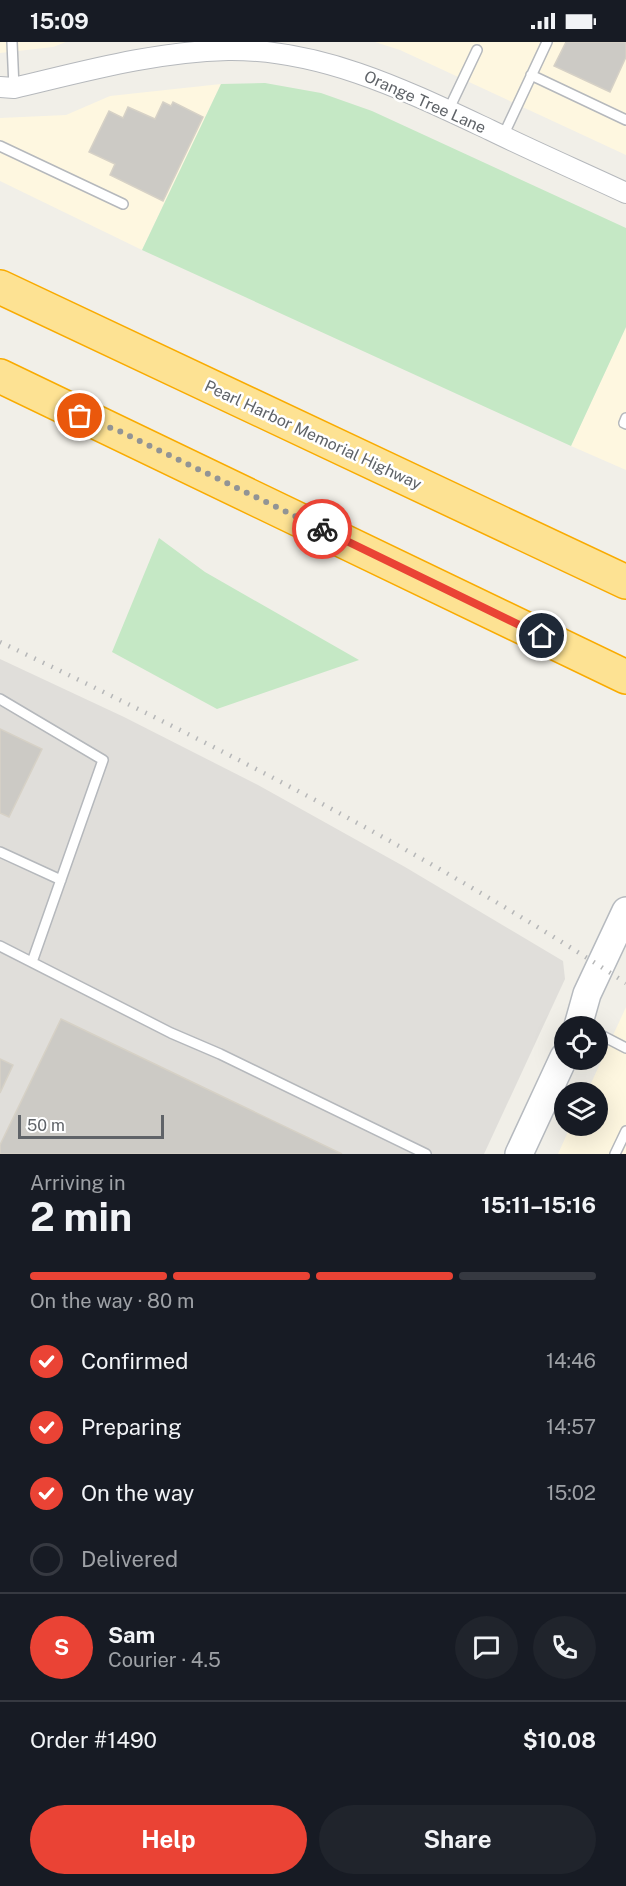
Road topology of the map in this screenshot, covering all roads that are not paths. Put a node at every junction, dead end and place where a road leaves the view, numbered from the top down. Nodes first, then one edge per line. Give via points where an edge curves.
1 (12, 42) edge
2 (547, 42) edge
3 (272, 48) edge
4 (477, 50) dead end
5 (531, 75) junction
6 (7, 88) edge
7 (448, 111) junction
8 (626, 120) edge
9 (503, 136) junction
10 (0, 146) edge
11 (626, 193) edge
12 (123, 204) dead end
13 (0, 287) edge
14 (0, 376) edge
15 (0, 384) edge
16 (626, 418) edge
17 (626, 424) edge
18 (119, 431) junction
19 (626, 582) edge
20 (626, 677) edge
21 (0, 699) edge
22 (0, 852) edge
23 (61, 880) junction
24 (626, 911) edge
25 (626, 944) edge
26 (0, 946) edge
27 (32, 962) junction
28 (586, 1016) edge
29 (591, 1016) edge
30 (608, 1039) edge
31 (626, 1048) edge
32 (558, 1070) edge
33 (626, 1131) edge
34 (426, 1154) edge
35 (519, 1154) edge
36 (615, 1154) edge

1 - 6 lane
2 - 5 lane
3 - 6 street, Orange Tree Lane via 145,56
3 - 7 street, Orange Tree Lane via 368,76
4 - 7 lane
5 - 8 lane
5 - 9 lane
7 - 9 street, Orange Tree Lane
9 - 11 street, Orange Tree Lane
10 - 12 lane
13 - 19 highway, Pearl Harbor Memorial Highway
14 - 18 highway
15 - 18 highway
16 - 17 lane
18 - 20 highway
21 - 23 lane via 103,759
22 - 23 lane
23 - 27 lane
24 - 28 street via 587,994
25 - 29 street
26 - 27 lane
27 - 34 lane
30 - 31 lane
32 - 35 street
33 - 36 lane

